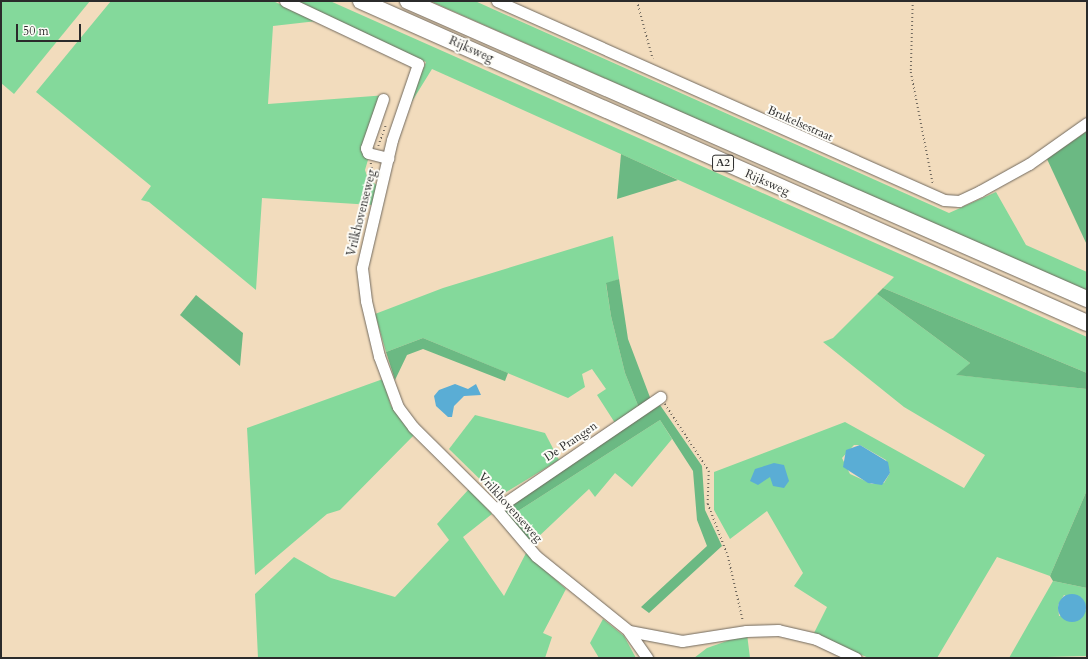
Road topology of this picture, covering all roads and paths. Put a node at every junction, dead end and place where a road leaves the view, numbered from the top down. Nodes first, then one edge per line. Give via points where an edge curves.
1 (285, 1) edge
2 (361, 1) edge
3 (408, 1) edge
4 (497, 1) edge
5 (637, 1) edge
6 (913, 1) edge
7 (657, 74) junction
8 (383, 99) dead end
9 (1087, 123) edge
10 (388, 158) junction
11 (933, 196) junction
12 (1087, 299) edge
13 (1087, 323) edge
14 (660, 397) joint
15 (496, 509) junction
16 (629, 631) junction
17 (746, 631) junction
18 (647, 658) edge
19 (856, 658) edge

1 - 10 street, Vrilkhovenseweg via 418,62 418,70
2 - 13 highway, Rijksweg / A2
3 - 12 highway, Rijksweg / A2
4 - 7 street, Brukelsestraat
5 - 7 path
6 - 11 path via 911,72
7 - 11 street, Brukelsestraat
8 - 10 street, Vrilkhovenseweg via 366,148 368,153
9 - 11 street, Brukelsestraat via 1029,164 959,201
10 - 15 street, Vrilkhovenseweg via 362,268 366,301 379,356 404,416
14 - 15 street, De Prangen
14 - 17 path via 709,471 708,504 728,556
15 - 16 street, Vrilkhovenseweg via 536,556
16 - 17 street, Vrilkhovenseweg via 682,641
16 - 18 street
17 - 19 street, Vrilkhovenseweg via 799,634

